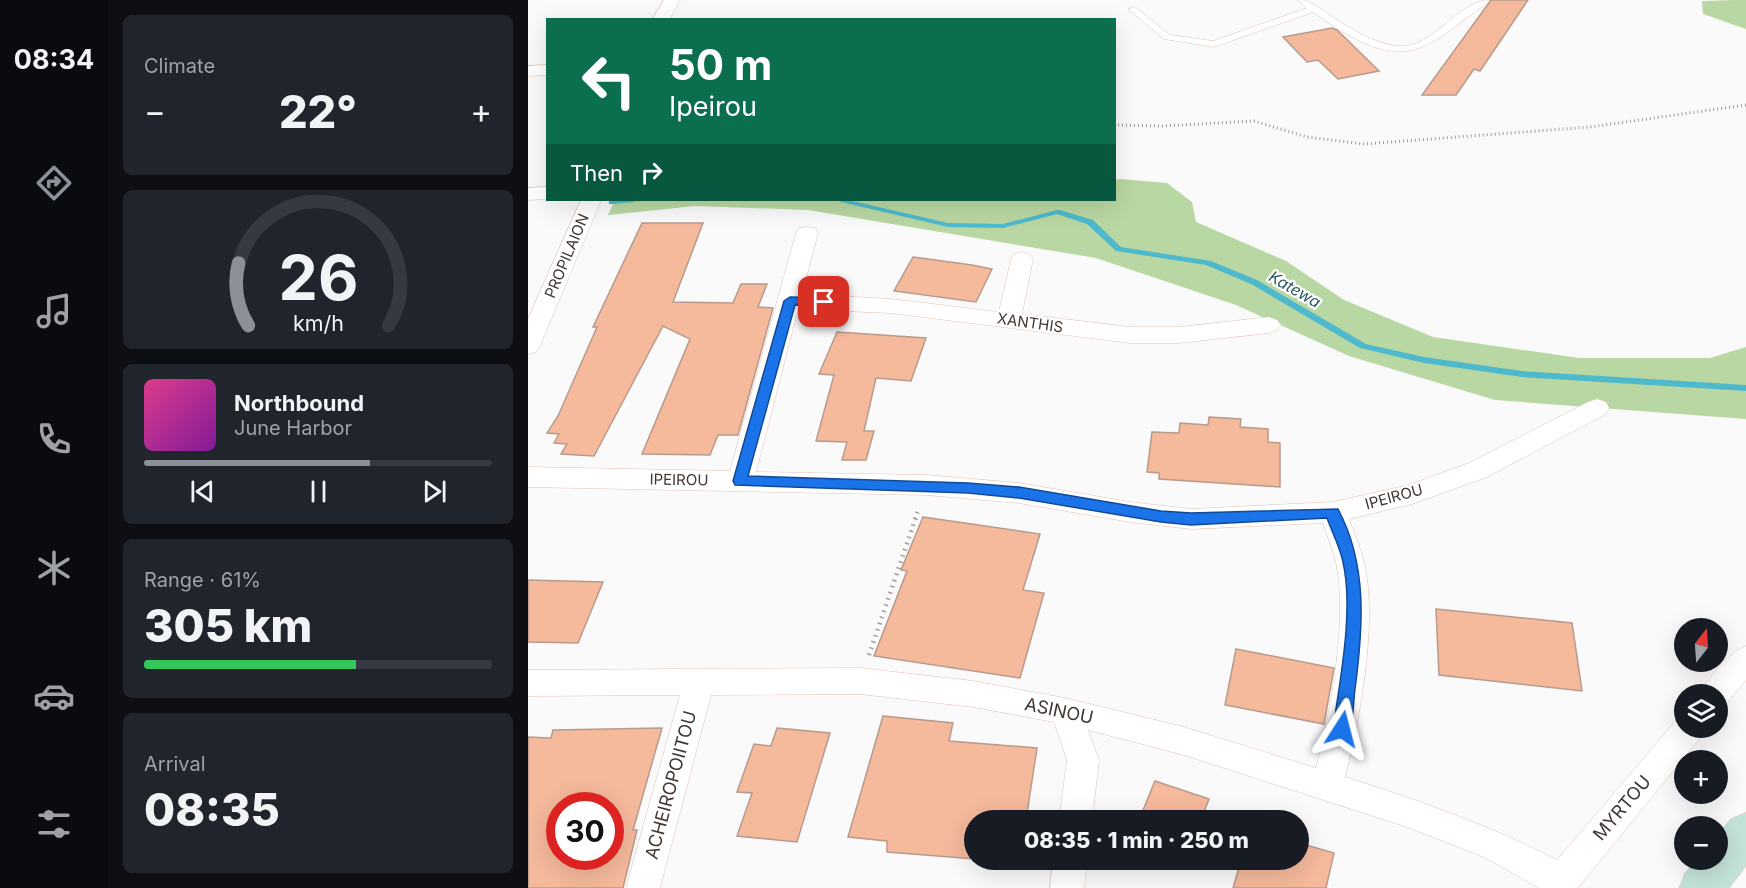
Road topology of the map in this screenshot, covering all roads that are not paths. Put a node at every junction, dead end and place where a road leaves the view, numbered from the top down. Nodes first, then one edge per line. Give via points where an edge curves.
1 (672, 0) edge
2 (1302, 0) edge
3 (1485, 0) edge
4 (1314, 8) junction
5 (1132, 9) dead end
6 (661, 18) edge
7 (546, 70) edge
8 (528, 71) edge
9 (546, 193) edge
10 (528, 194) edge
11 (591, 201) edge
12 (807, 233) dead end
13 (1022, 259) dead end
14 (790, 301) junction
15 (1009, 320) junction
16 (1269, 325) dead end
17 (528, 346) edge
18 (1597, 408) dead end
19 (528, 477) edge
20 (740, 481) junction
21 (1333, 512) junction
22 (1746, 659) edge
23 (699, 682) junction
24 (528, 683) edge
25 (1725, 684) edge
26 (1065, 711) junction
27 (1681, 738) edge
28 (1327, 785) junction
29 (1076, 810) edge
30 (1746, 833) edge
31 (1069, 870) edge
32 (1559, 884) edge
33 (643, 888) edge
34 (1066, 888) edge
35 (1701, 888) edge

1 - 6 street
2 - 4 lane
3 - 4 lane via 1418,46 1392,48 1369,42
4 - 5 lane via 1214,44 1167,37
7 - 8 street
9 - 10 street
11 - 17 street, PROPILAION
12 - 14 street
13 - 15 street
14 - 15 street, XANTHIS via 891,306
14 - 20 street
15 - 16 street, XANTHIS via 1130,335 1179,335
18 - 21 street, IPEIROU via 1461,477 1412,494
19 - 20 street, IPEIROU
20 - 21 street, IPEIROU via 927,485 1019,493 1191,519
21 - 28 street via 1350,562 1353,642 1342,729
22 - 25 street
23 - 24 street, ASINOU
23 - 26 street, ASINOU via 860,681 973,694
23 - 33 street, ACHEIROPOIITOU
26 - 28 street, ASINOU via 1184,741
26 - 29 street via 1083,760
27 - 32 street, MYRTOU
28 - 32 street, ASINOU via 1454,828 1496,846
30 - 35 street
31 - 34 street

